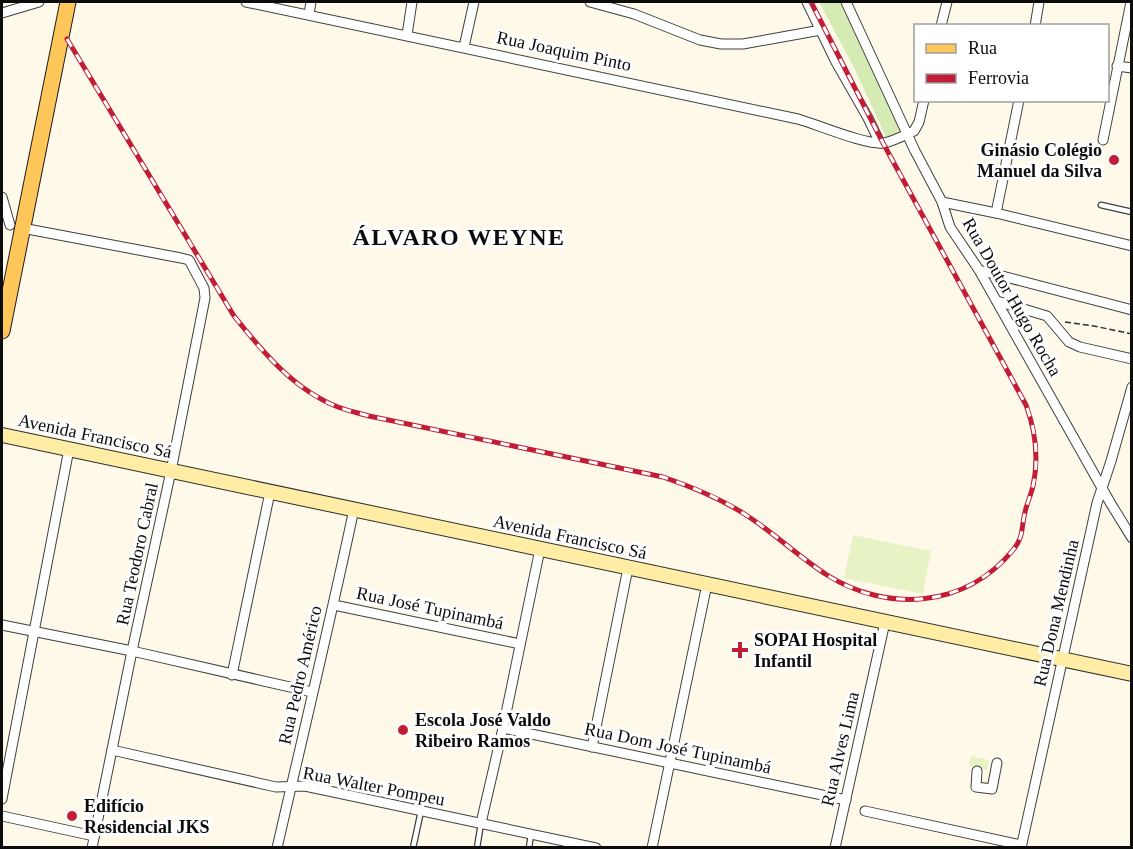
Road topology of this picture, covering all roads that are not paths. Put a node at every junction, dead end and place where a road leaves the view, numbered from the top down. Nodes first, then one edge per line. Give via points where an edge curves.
1 (39, 2) edge
2 (58, 2) edge
3 (68, 2) edge
4 (246, 2) edge
5 (311, 2) edge
6 (412, 2) edge
7 (474, 2) edge
8 (590, 2) edge
9 (807, 2) edge
10 (846, 2) edge
11 (947, 2) edge
12 (1039, 2) edge
13 (1131, 2) edge
14 (266, 4) edge
15 (2, 13) edge
16 (309, 14) junction
17 (942, 24) edge
18 (1035, 24) edge
19 (820, 30) junction
20 (407, 35) junction
21 (464, 47) junction
22 (1117, 66) junction
23 (1131, 68) edge
24 (924, 102) edge
25 (1019, 102) edge
26 (907, 135) junction
27 (1103, 140) dead end
28 (877, 142) junction
29 (2, 197) edge
30 (942, 202) junction
31 (1101, 205) dead end
32 (1131, 212) edge
33 (996, 213) junction
34 (12, 226) edge
35 (1131, 246) edge
36 (979, 270) junction
37 (2, 286) edge
38 (997, 301) junction
39 (1131, 310) edge
40 (2, 331) edge
41 (1131, 359) edge
42 (1131, 387) edge
43 (2, 435) edge
44 (69, 449) junction
45 (171, 471) junction
46 (1102, 488) junction
47 (270, 492) junction
48 (354, 509) junction
49 (1131, 538) edge
50 (540, 549) junction
51 (628, 568) junction
52 (707, 584) junction
53 (334, 605) junction
54 (885, 621) junction
55 (2, 625) edge
56 (34, 631) junction
57 (520, 644) junction
58 (132, 651) junction
59 (1062, 659) junction
60 (1131, 674) edge
61 (232, 675) junction
62 (312, 692) junction
63 (504, 728) junction
64 (592, 747) junction
65 (112, 750) junction
66 (669, 763) junction
67 (997, 764) dead end
68 (977, 771) dead end
69 (291, 786) junction
70 (2, 799) edge
71 (846, 800) junction
72 (421, 811) junction
73 (866, 811) dead end
74 (2, 816) edge
75 (481, 824) junction
76 (531, 834) junction
77 (94, 836) junction
78 (1021, 846) edge
79 (92, 848) edge
80 (277, 848) edge
81 (413, 848) edge
82 (477, 848) edge
83 (529, 848) edge
84 (596, 848) edge
85 (652, 848) edge
86 (835, 848) edge

1 - 15 street
2 - 34 main road
3 - 34 main road
4 - 14 street, Rua Joaquim Pinto
5 - 16 street
6 - 20 street
7 - 21 street
8 - 19 street via 721,44 743,44
9 - 19 street
10 - 26 street, Rua Doutor Hugo Rocha
11 - 17 street
12 - 18 street
13 - 22 street
14 - 16 street, Rua Joaquim Pinto
16 - 20 street, Rua Joaquim Pinto
19 - 28 street
20 - 21 street, Rua Joaquim Pinto
21 - 28 street, Rua Joaquim Pinto via 798,119
22 - 23 street
22 - 27 street
24 - 26 street via 917,128
25 - 33 street
26 - 28 street
26 - 30 street, Rua Doutor Hugo Rocha
29 - 34 street
30 - 33 street
30 - 36 street, Rua Doutor Hugo Rocha via 950,227
31 - 32 lane
33 - 35 street
34 - 37 main road
34 - 40 main road
34 - 45 street, Rua Teodoro Cabral via 189,260 206,298
36 - 38 street, Rua Doutor Hugo Rocha
36 - 39 street
38 - 41 street via 1043,314 1069,342 1080,347
38 - 46 street, Rua Doutor Hugo Rocha
42 - 46 street, Rua Dona Mendinha
43 - 44 main road, Avenida Francisco Sá
44 - 45 main road, Avenida Francisco Sá
44 - 56 street
45 - 47 main road, Avenida Francisco Sá
45 - 58 street, Rua Teodoro Cabral
46 - 49 street, Rua Doutor Hugo Rocha
46 - 59 street, Rua Dona Mendinha
47 - 48 main road, Avenida Francisco Sá
47 - 61 street
48 - 50 main road, Avenida Francisco Sá
48 - 53 street, Rua Pedro Américo
50 - 51 main road, Avenida Francisco Sá
50 - 57 street
51 - 52 main road, Avenida Francisco Sá
51 - 64 street
52 - 54 main road, Avenida Francisco Sá
52 - 66 street
53 - 57 street, Rua José Tupinambá
53 - 62 street, Rua Pedro Américo
54 - 59 main road, Avenida Francisco Sá
54 - 71 street, Rua Alves Lima
55 - 56 street
56 - 58 street
56 - 70 street
57 - 63 street
58 - 61 street
58 - 65 street, Rua Teodoro Cabral
59 - 60 main road, Avenida Francisco Sá
59 - 78 street, Rua Dona Mendinha
61 - 62 street
62 - 69 street, Rua Pedro Américo
63 - 64 street, Rua Dom José Tupinambá
63 - 75 street
64 - 66 street, Rua Dom José Tupinambá
65 - 69 street, Rua Walter Pompeu via 276,787
65 - 77 street, Rua Teodoro Cabral
66 - 71 street, Rua Dom José Tupinambá
66 - 85 street
67 - 68 street via 992,789 976,786
69 - 72 street, Rua Walter Pompeu
69 - 80 street, Rua Pedro Américo
71 - 86 street, Rua Alves Lima
72 - 75 street, Rua Walter Pompeu
72 - 81 lane
73 - 78 street
74 - 77 street
75 - 76 street, Rua Walter Pompeu
75 - 82 lane
76 - 83 lane
76 - 84 street, Rua Walter Pompeu
77 - 79 street, Rua Teodoro Cabral

